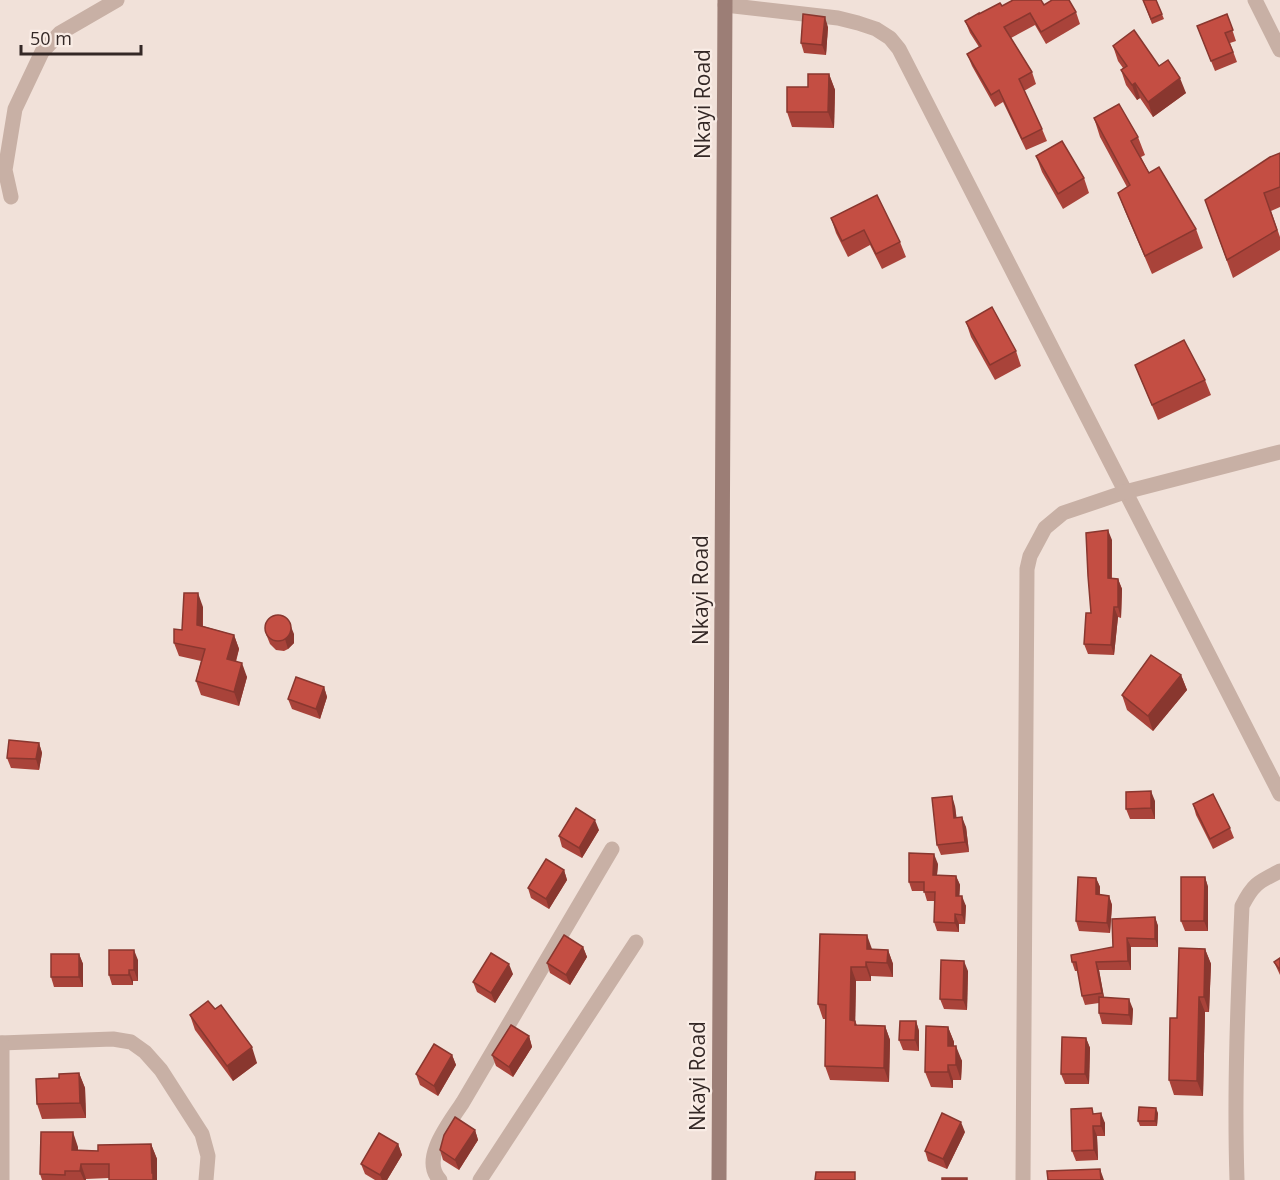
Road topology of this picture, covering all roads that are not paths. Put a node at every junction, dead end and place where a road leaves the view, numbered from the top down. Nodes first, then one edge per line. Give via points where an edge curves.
1 (117, 0) edge
2 (1255, 0) edge
3 (725, 3) edge
4 (1280, 50) edge
5 (11, 197) dead end
6 (1280, 452) edge
7 (1125, 492) junction
8 (1280, 794) edge
9 (612, 849) dead end
10 (1280, 871) edge
11 (636, 942) dead end
12 (1, 1043) edge
13 (2, 1180) edge
14 (206, 1180) edge
15 (440, 1180) edge
16 (480, 1180) edge
17 (719, 1180) edge
18 (1023, 1180) edge
19 (1237, 1180) edge

1 - 5 street via 60,33 42,52 15,109 5,170
2 - 4 street
3 - 7 street via 858,23 876,29 899,49
3 - 17 main road, Nkayi Road
6 - 7 street
7 - 8 street
7 - 18 street via 1063,513 1045,528 1027,569
9 - 15 street via 437,1142 433,1163
10 - 19 street via 1250,890 1242,906 1236,1044
11 - 16 street
12 - 13 street
12 - 14 street via 113,1039 131,1042 161,1070 202,1134 208,1156

